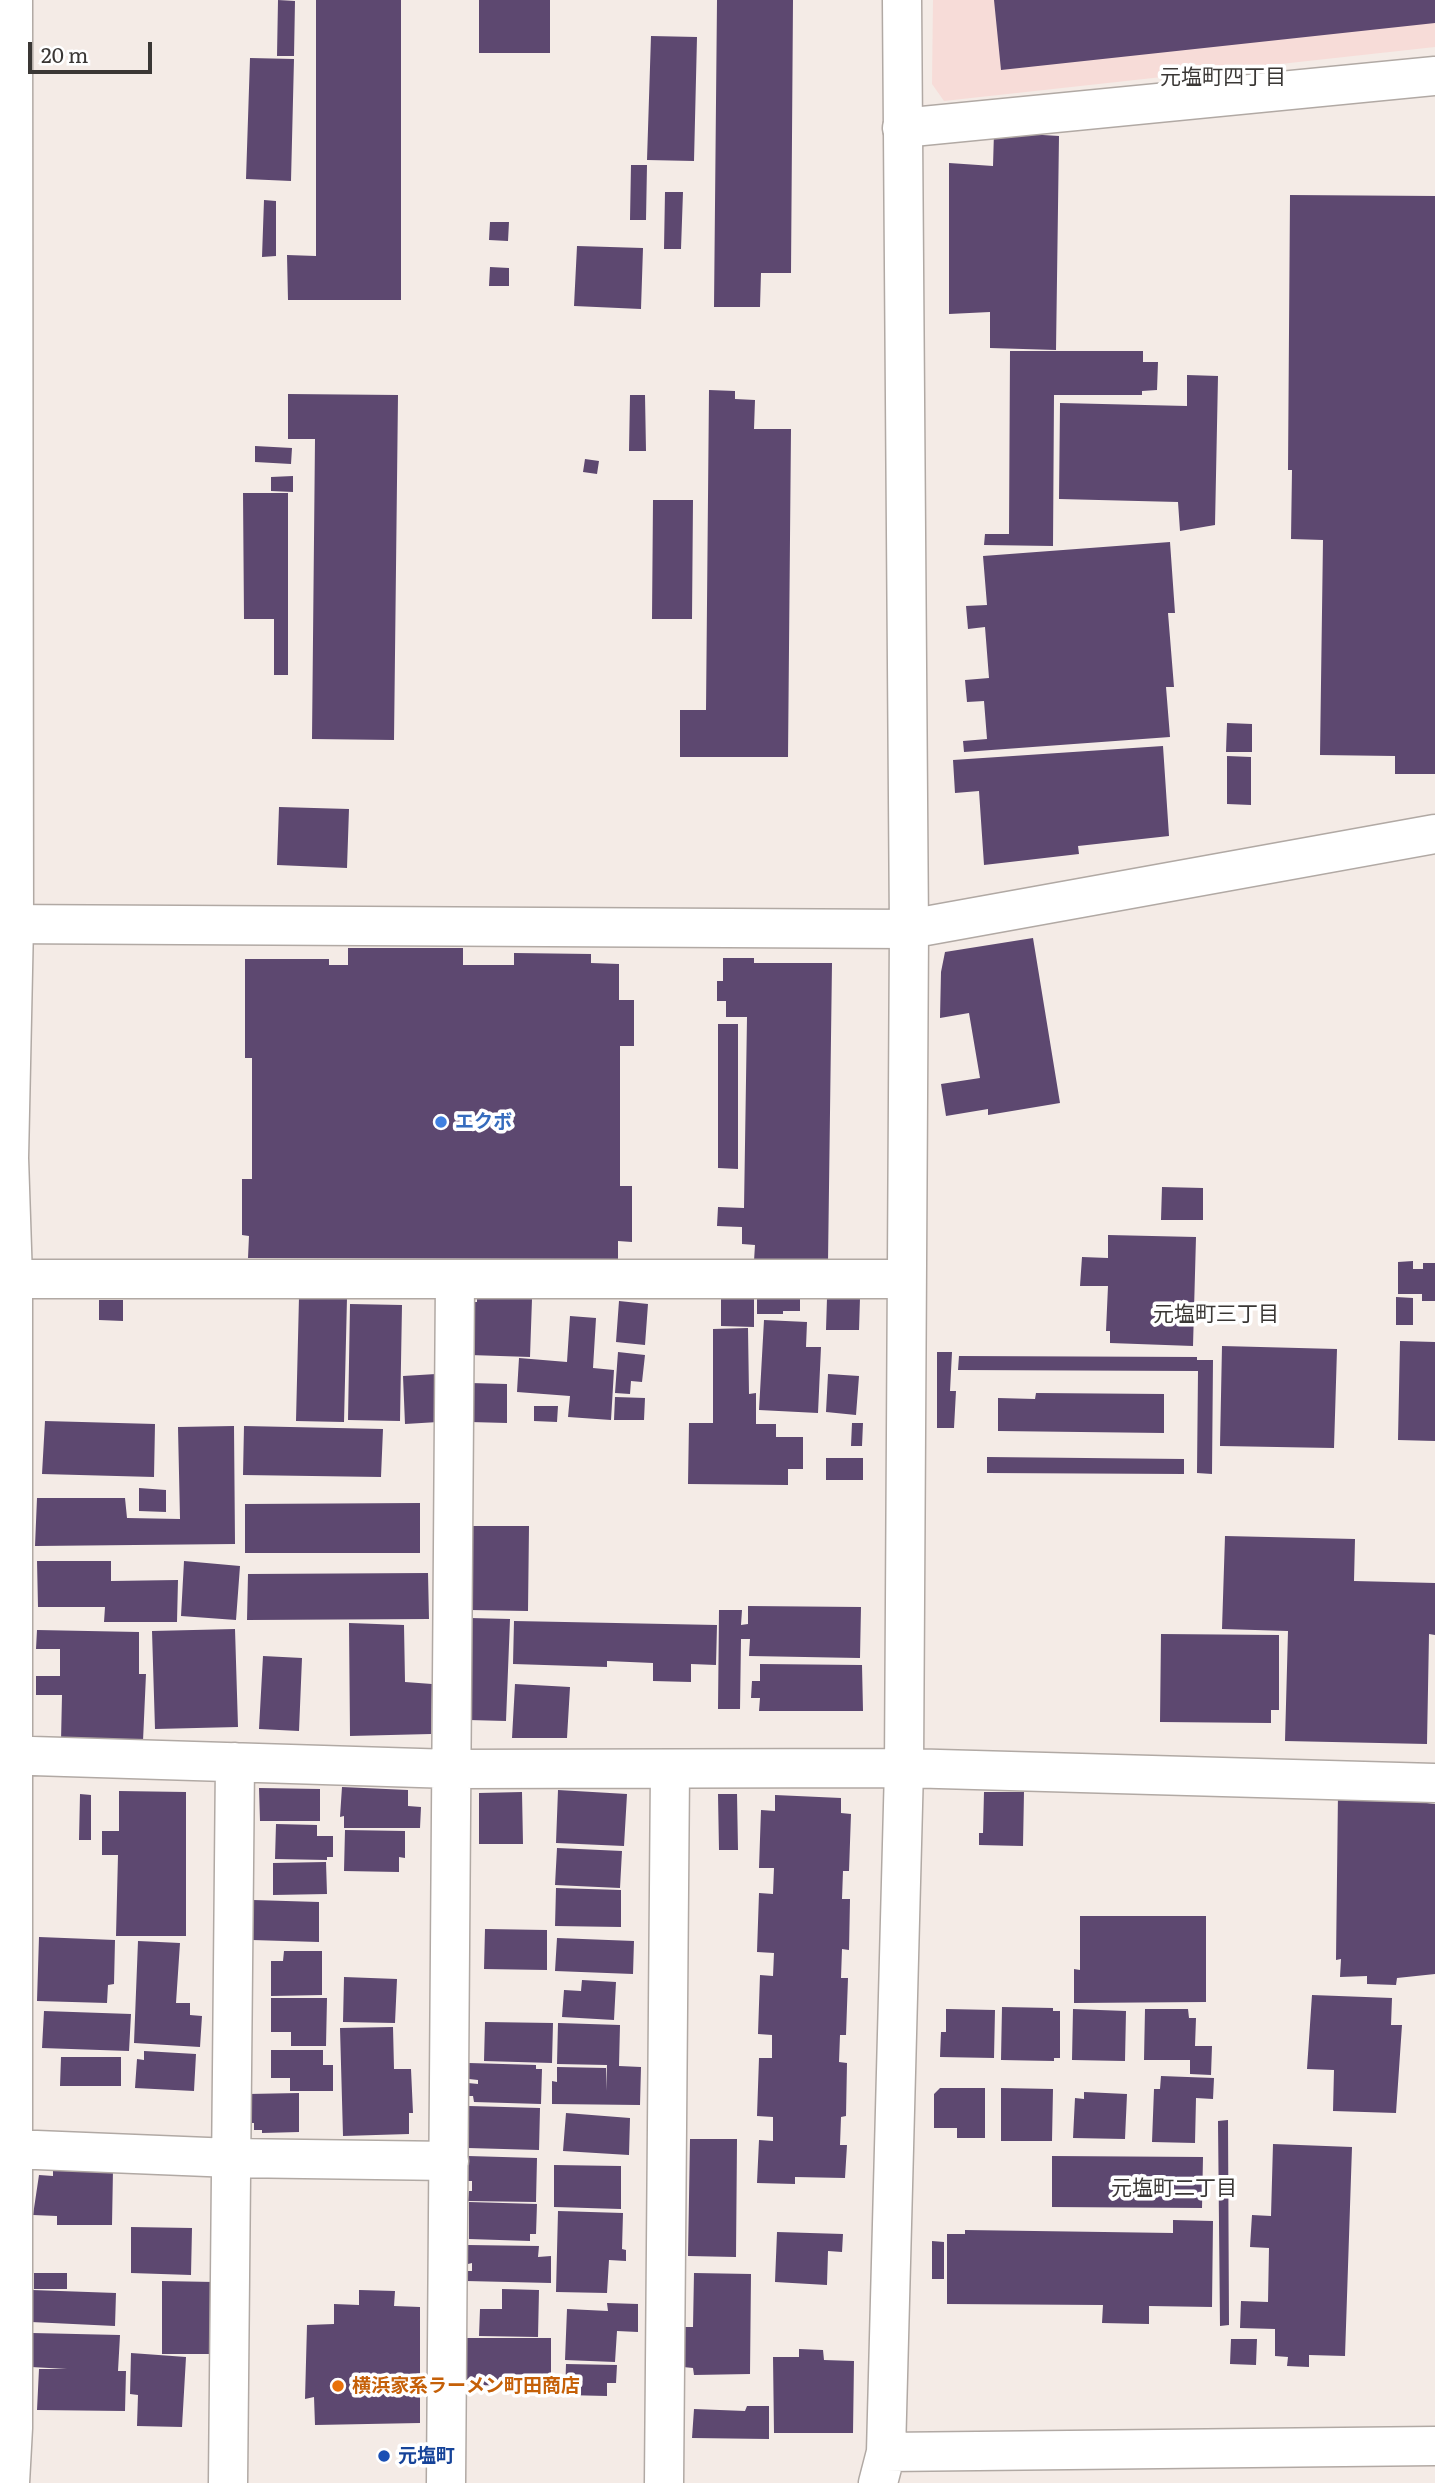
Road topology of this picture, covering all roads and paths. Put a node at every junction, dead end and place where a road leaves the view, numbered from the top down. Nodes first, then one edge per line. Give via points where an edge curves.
1 (13, 0) edge
2 (902, 0) edge
3 (7, 56) edge
4 (1435, 76) edge
5 (902, 128) junction
6 (1435, 834) edge
7 (7, 924) edge
8 (909, 929) junction
9 (4, 1158) edge
10 (13, 1279) junction
11 (906, 1279) junction
12 (455, 1280) junction
13 (6, 1363) edge
14 (6, 1755) edge
15 (234, 1762) junction
16 (904, 1768) junction
17 (452, 1769) junction
18 (670, 1770) junction
19 (1435, 1783) edge
20 (12, 2149) junction
21 (232, 2158) junction
22 (449, 2161) junction
23 (1435, 2446) edge
24 (882, 2468) edge
25 (10, 2483) edge
26 (228, 2483) edge
27 (446, 2483) edge
28 (664, 2483) edge

1 - 3 street
2 - 5 street
3 - 7 street
4 - 5 street
5 - 8 street
6 - 8 street
7 - 8 street
7 - 9 street
8 - 11 street
9 - 10 street
10 - 12 street
10 - 13 street
11 - 12 street
11 - 16 street
12 - 17 street
13 - 14 street
14 - 15 street
14 - 20 street
15 - 17 street
15 - 21 street
16 - 18 street
16 - 19 street
16 - 24 street
17 - 18 street
17 - 22 street
18 - 28 street
20 - 21 street
20 - 25 street
21 - 22 street
21 - 26 street
22 - 27 street
23 - 24 street

